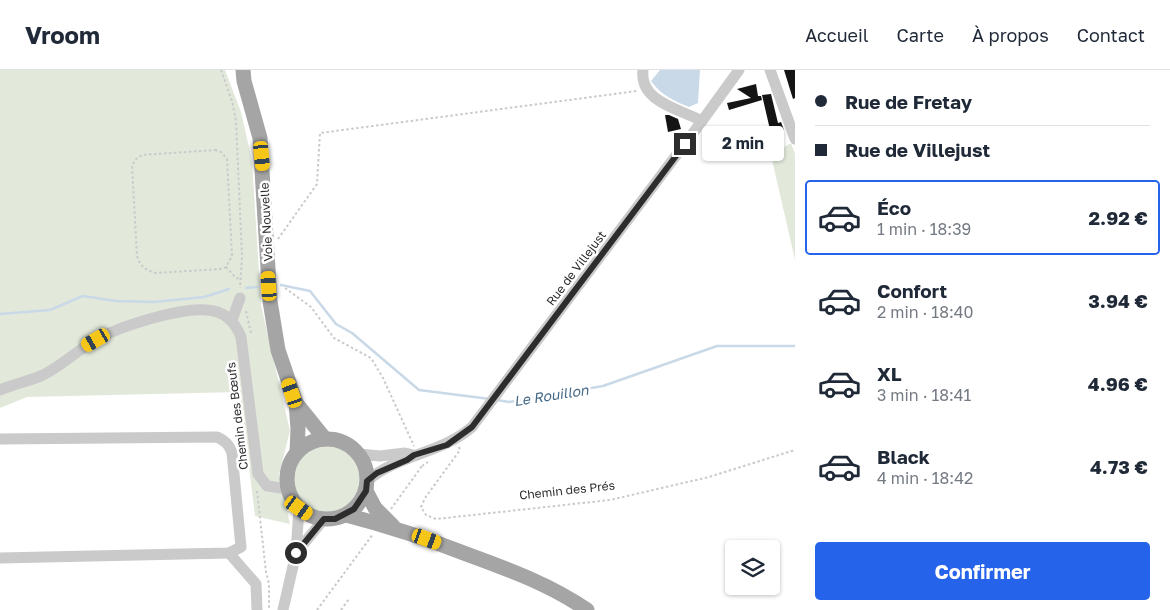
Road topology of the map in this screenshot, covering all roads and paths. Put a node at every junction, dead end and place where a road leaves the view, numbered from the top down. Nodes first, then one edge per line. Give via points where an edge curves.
1 (642, 70) edge
2 (739, 70) edge
3 (770, 70) edge
4 (241, 74) edge
5 (647, 90) junction
6 (702, 122) junction
7 (795, 139) edge
8 (267, 254) junction
9 (226, 267) junction
10 (241, 279) dead end
11 (285, 288) dead end
12 (240, 298) dead end
13 (232, 320) junction
14 (0, 390) edge
15 (296, 403) junction
16 (0, 439) edge
17 (325, 439) junction
18 (456, 440) junction
19 (414, 450) junction
20 (795, 450) edge
21 (297, 452) junction
22 (359, 454) junction
23 (422, 466) dead end
24 (366, 486) junction
25 (288, 489) junction
26 (299, 508) junction
27 (390, 511) dead end
28 (346, 515) junction
29 (324, 519) junction
30 (394, 527) junction
31 (374, 532) dead end
32 (296, 553) junction
33 (229, 554) junction
34 (0, 558) edge
35 (349, 599) dead end
36 (256, 610) edge
37 (283, 610) edge
38 (317, 610) edge
39 (341, 610) edge
40 (587, 610) edge

1 - 5 street
2 - 6 street, Rue de Villejust
3 - 7 street
4 - 8 main road, Voie Nouvelle via 260,138
5 - 6 street via 659,101
5 - 8 path via 320,133 317,184
6 - 18 street, Rue de Villejust via 499,394 472,427
8 - 15 main road, Voie Nouvelle via 273,325
9 - 9 path via 156,273 139,264 134,160 142,155 221,152 227,159 232,256
9 - 10 path
11 - 19 path via 311,307 334,338 371,358 384,378
12 - 13 street
13 - 14 street via 220,313 201,310 134,324 96,340 44,374
13 - 25 street, Chemin des Bœufs via 244,350 258,474 267,486
15 - 17 main road
15 - 21 main road, Voie Nouvelle
16 - 33 street via 216,437 225,441 232,453 241,547
17 - 21 main road
17 - 22 main road via 338,440
18 - 19 street, Rue de Villejust
18 - 20 path, Chemin des Prés via 460,450 421,506 426,515 436,519 610,500 709,477
19 - 22 street, Rue de Villejust via 380,456
19 - 24 street, Rue de Villejust via 407,460 384,468
21 - 25 main road via 288,470
22 - 24 main road via 364,462
23 - 27 path
24 - 28 main road via 354,509
24 - 30 main road via 375,508
25 - 26 main road
26 - 29 main road via 310,516
26 - 32 street
28 - 29 main road
28 - 30 main road
29 - 32 street
30 - 40 main road via 530,578
31 - 38 path
32 - 37 street
33 - 34 street
33 - 36 street via 256,584
35 - 39 path

